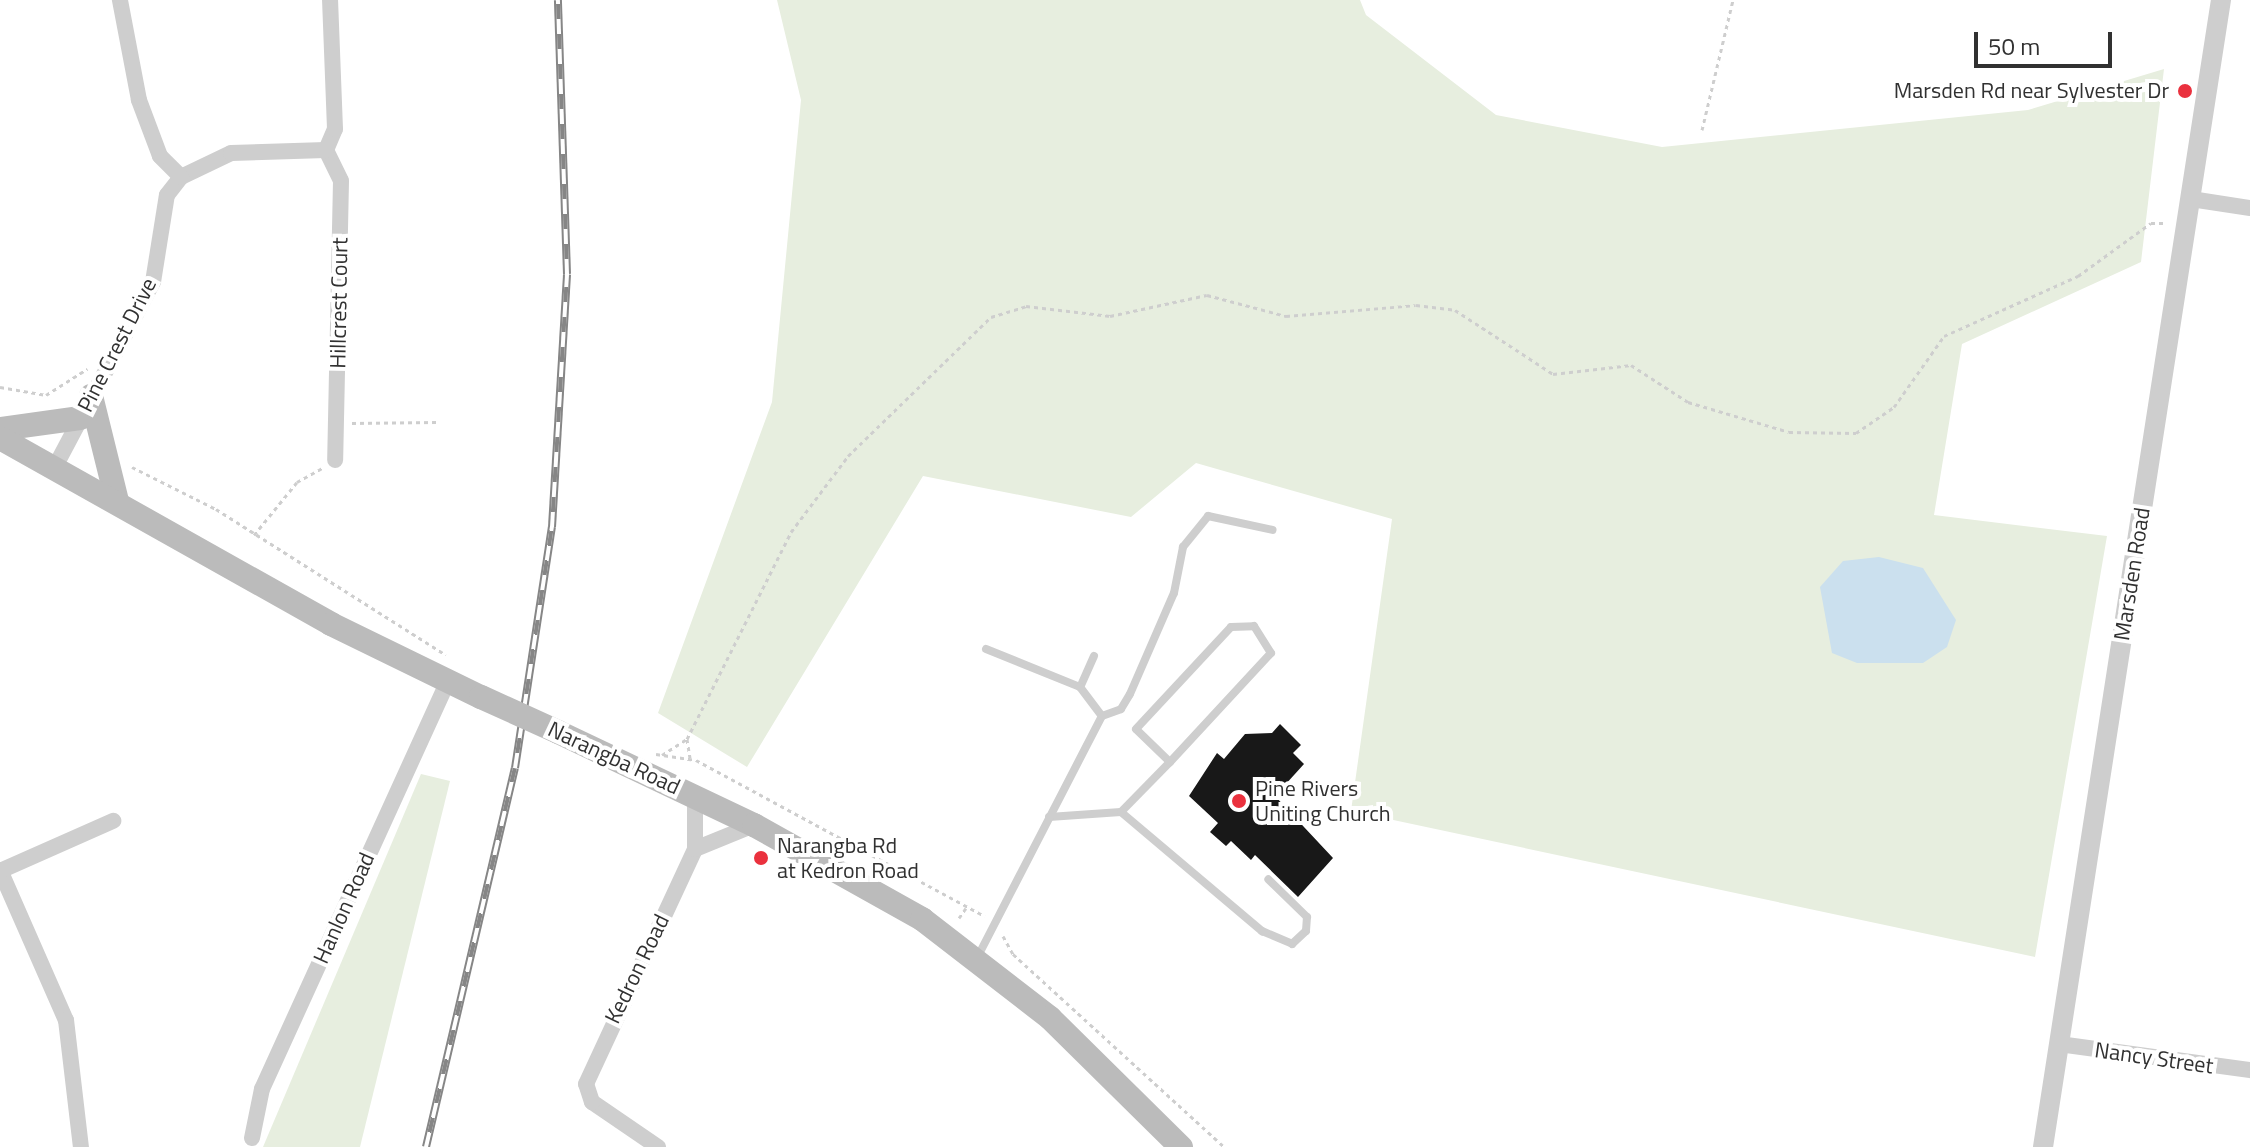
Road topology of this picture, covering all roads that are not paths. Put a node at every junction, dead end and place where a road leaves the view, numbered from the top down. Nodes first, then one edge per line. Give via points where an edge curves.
1 (120, 0) edge
2 (330, 0) edge
3 (2221, 0) edge
4 (326, 150) junction
5 (181, 177) junction
6 (2191, 199) junction
7 (2250, 208) edge
8 (91, 397) junction
9 (0, 429) edge
10 (0, 438) edge
11 (335, 460) road end
12 (56, 465) junction
13 (117, 501) junction
14 (1273, 530) dead end
15 (986, 649) dead end
16 (1094, 656) dead end
17 (452, 672) junction
18 (1080, 687) junction
19 (1102, 716) junction
20 (1170, 762) junction
21 (695, 797) junction
22 (1121, 812) junction
23 (1049, 817) junction
24 (113, 821) dead end
25 (754, 825) junction
26 (695, 849) junction
27 (0, 871) edge
28 (1268, 879) dead end
29 (977, 959) junction
30 (2059, 1044) junction
31 (2250, 1070) edge
32 (252, 1138) dead end
33 (81, 1147) edge
34 (658, 1147) edge
35 (1181, 1147) edge
36 (2043, 1147) edge

1 - 5 street via 139,100 160,156
2 - 4 street via 335,129
3 - 6 street, Marsden Road
4 - 5 street via 231,153
4 - 11 street, Hillcrest Court via 341,181
5 - 8 street, Pine Crest Drive via 167,195 153,282
6 - 7 street
6 - 30 street, Marsden Road
8 - 9 main road
8 - 12 street, Pine Crest Drive
8 - 13 main road
10 - 12 main road, Narangba Road
12 - 13 main road, Narangba Road
13 - 17 main road, Narangba Road via 331,624
14 - 19 lane via 1208,516 1183,547 1174,593 1130,694 1121,709
15 - 18 lane
16 - 18 lane
17 - 21 main road, Narangba Road, bridge via 481,697
17 - 32 street, Hanlon Road via 262,1089
18 - 19 lane
19 - 23 lane
20 - 20 lane via 1271,653 1254,626 1231,627 1136,729
20 - 22 lane
21 - 25 main road, Narangba Road
21 - 26 street, Kedron Road
22 - 23 lane
22 - 28 lane via 1250,923 1292,944 1306,931 1307,917
23 - 29 lane
24 - 27 street
25 - 26 street
25 - 29 main road, Narangba Road via 894,900
26 - 34 street, Kedron Road via 592,1063 586,1091
27 - 33 street via 66,1020
29 - 35 main road, Narangba Road via 1060,1027
30 - 31 street, Nancy Street
30 - 36 street, Marsden Road

